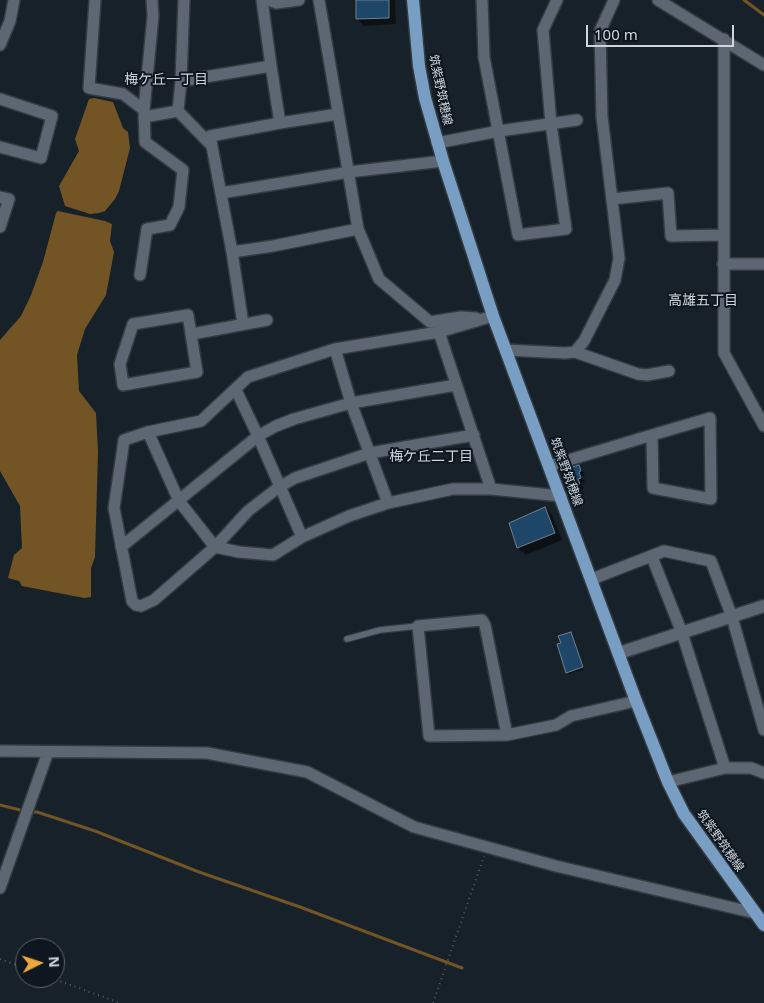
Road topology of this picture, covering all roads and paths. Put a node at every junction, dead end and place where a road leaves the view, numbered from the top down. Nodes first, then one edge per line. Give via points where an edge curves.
1 (14, 0) edge
2 (94, 0) edge
3 (152, 0) edge
4 (184, 0) edge
5 (262, 0) edge
6 (269, 0) edge
7 (299, 0) edge
8 (319, 0) edge
9 (413, 0) edge
10 (482, 0) edge
11 (557, 0) edge
12 (614, 0) edge
13 (658, 0) edge
14 (724, 39) junction
15 (0, 45) edge
16 (764, 65) edge
17 (271, 66) junction
18 (181, 81) junction
19 (0, 99) edge
20 (178, 111) junction
21 (144, 113) junction
22 (338, 114) junction
23 (577, 120) dead end
24 (280, 123) junction
25 (551, 124) junction
26 (499, 131) junction
27 (437, 143) junction
28 (211, 145) junction
29 (0, 147) edge
30 (442, 161) junction
31 (349, 172) junction
32 (221, 193) junction
33 (0, 197) edge
34 (612, 199) junction
35 (0, 227) edge
36 (358, 229) junction
37 (723, 235) junction
38 (232, 252) junction
39 (723, 264) junction
40 (764, 264) edge
41 (140, 275) dead end
42 (489, 318) junction
43 (268, 320) dead end
44 (243, 324) junction
45 (439, 332) junction
46 (192, 334) junction
47 (335, 349) junction
48 (506, 350) junction
49 (575, 352) junction
50 (669, 371) dead end
51 (456, 385) junction
52 (236, 390) junction
53 (351, 403) junction
54 (764, 426) edge
55 (148, 432) junction
56 (474, 435) junction
57 (652, 435) junction
58 (258, 436) junction
59 (370, 453) junction
60 (550, 466) junction
61 (279, 487) junction
62 (491, 489) junction
63 (561, 496) junction
64 (180, 500) junction
65 (388, 503) junction
66 (302, 537) junction
67 (121, 547) junction
68 (215, 547) junction
69 (652, 557) junction
70 (592, 579) junction
71 (764, 606) edge
72 (732, 617) junction
73 (418, 626) junction
74 (682, 633) junction
75 (347, 639) dead end
76 (619, 653) junction
77 (636, 701) junction
78 (764, 730) edge
79 (508, 735) junction
80 (0, 751) edge
81 (48, 752) junction
82 (725, 768) junction
83 (764, 773) edge
84 (668, 782) junction
85 (488, 847) junction
86 (0, 888) edge
87 (755, 913) junction
88 (764, 925) edge
89 (0, 959) edge
90 (15, 964) edge
91 (65, 983) edge
92 (120, 1003) edge
93 (433, 1003) edge

1 - 15 street
2 - 21 street via 89,88 123,94
3 - 21 street
4 - 18 street
5 - 17 street
6 - 7 street via 276,3
8 - 22 street
9 - 27 main road, 筑紫野筑穂線 via 419,66
10 - 26 street via 484,57
11 - 25 street via 543,30
12 - 34 street via 600,30 602,117
13 - 14 street
14 - 16 street
14 - 37 street
17 - 18 street
17 - 24 street
18 - 20 street
19 - 29 street via 52,116 41,158
20 - 21 street
20 - 28 street
21 - 41 street via 145,142 183,170 179,207 170,225 147,229
22 - 24 street
22 - 31 street
23 - 25 street
24 - 28 street via 210,136
25 - 26 street
25 - 26 street via 566,229 518,235
26 - 27 street
27 - 30 main road, 筑紫野筑穂線
28 - 32 street
30 - 31 street
30 - 42 main road, 筑紫野筑穂線
31 - 32 street
31 - 36 street
32 - 38 street
33 - 35 street via 9,200
34 - 37 street via 668,194 670,236
34 - 49 street via 619,258 615,280 584,342
36 - 38 street
36 - 42 street via 379,279 430,322
37 - 39 street
38 - 44 street
39 - 40 street
39 - 54 street via 724,353
42 - 45 street
42 - 48 main road, 筑紫野筑穂線
43 - 44 street
44 - 46 street
45 - 47 street
45 - 51 street
46 - 46 street via 188,316 133,324 120,364 123,385 197,372
47 - 52 street via 248,377
47 - 53 street
48 - 49 street
48 - 60 main road, 筑紫野筑穂線
49 - 50 street via 638,374
51 - 53 street
51 - 56 street
52 - 55 street via 201,421
52 - 58 street
53 - 58 street via 294,419
53 - 59 street
55 - 64 street
55 - 67 street via 124,440 114,508
56 - 59 street
56 - 62 street
57 - 57 street via 710,418 711,498 653,488
57 - 60 street
58 - 61 street
58 - 64 street
59 - 61 street via 304,474
59 - 65 street
60 - 63 main road, 筑紫野筑穂線
61 - 66 street
61 - 68 street via 248,512
62 - 63 street
62 - 65 street via 453,489
63 - 70 main road, 筑紫野筑穂線
64 - 67 street
64 - 68 street
65 - 66 street
66 - 68 street via 273,555
67 - 68 street via 132,601 141,606 154,600
69 - 70 street
69 - 72 street via 664,551 711,561
69 - 74 street
70 - 76 main road, 筑紫野筑穂線
71 - 72 street
72 - 74 street
72 - 78 street
73 - 75 lane via 380,630
73 - 79 street via 482,620
73 - 79 street via 429,736
74 - 76 street
74 - 82 street
76 - 77 main road, 筑紫野筑穂線
77 - 79 street via 571,716 556,725
77 - 84 main road, 筑紫野筑穂線
80 - 81 street
81 - 85 street via 207,753 307,772 414,827
81 - 86 street
82 - 83 street via 751,768
82 - 84 street
84 - 87 main road, 筑紫野筑穂線 via 684,814
85 - 87 street
85 - 93 path
87 - 88 main road, 筑紫野筑穂線
89 - 90 path
91 - 92 path

